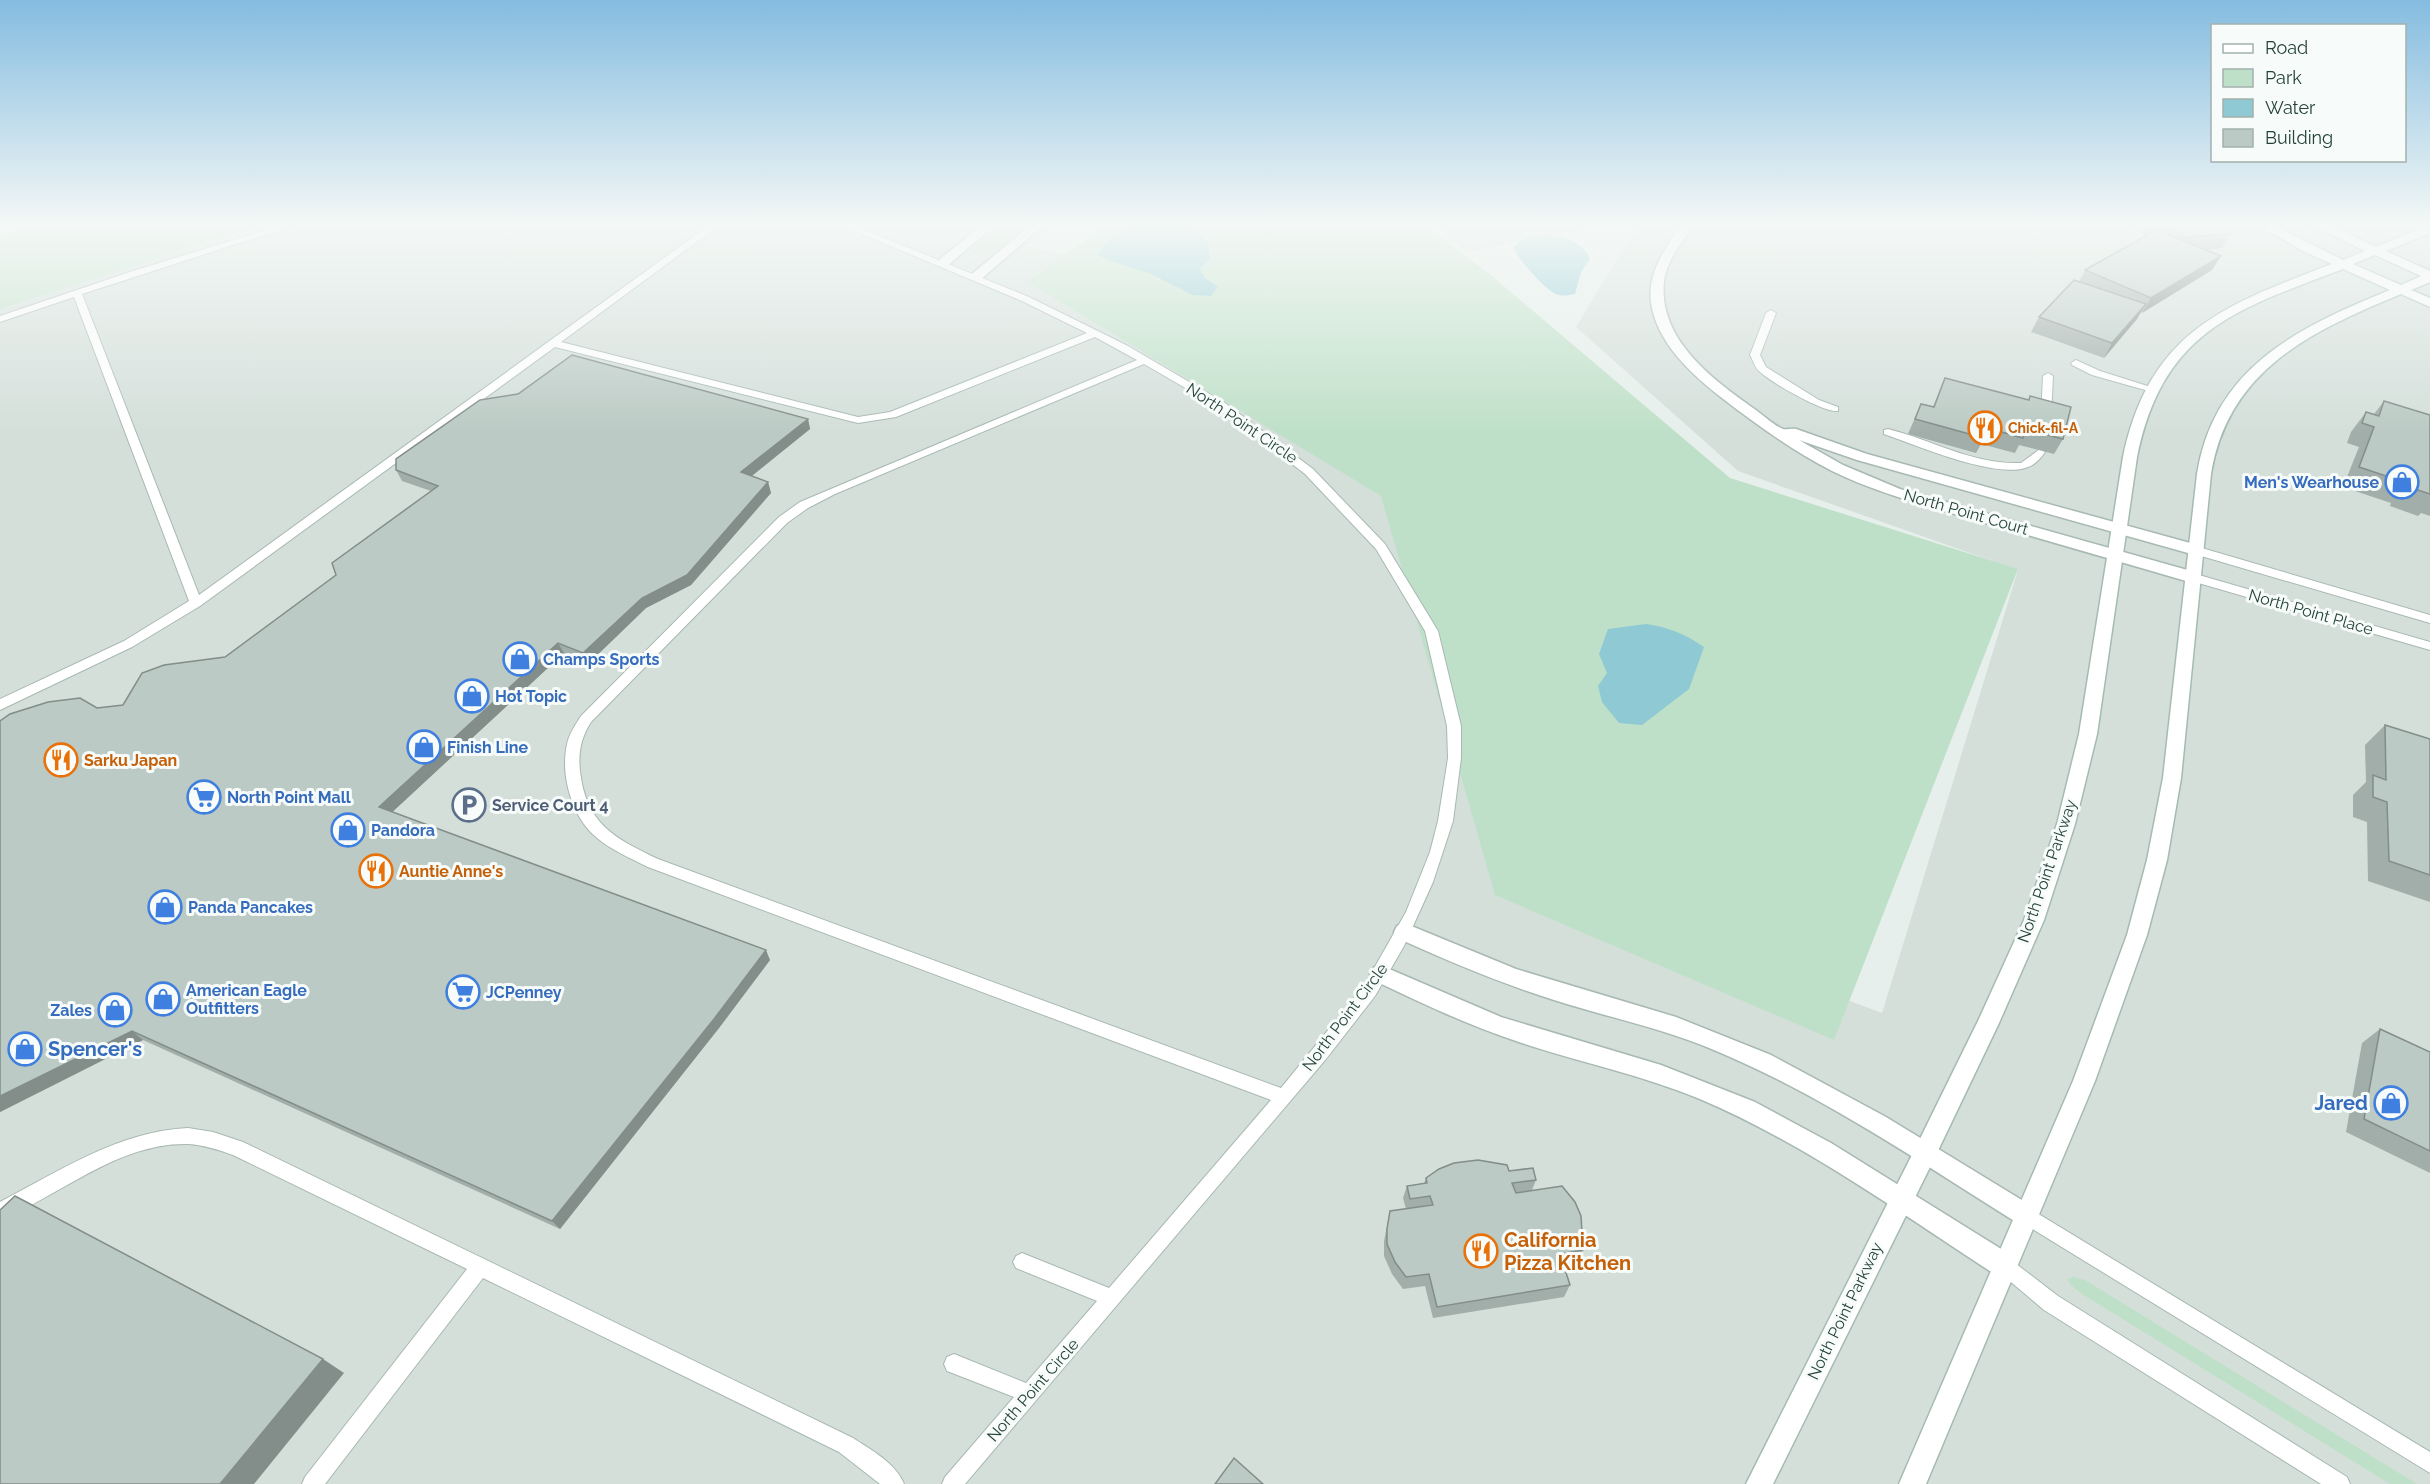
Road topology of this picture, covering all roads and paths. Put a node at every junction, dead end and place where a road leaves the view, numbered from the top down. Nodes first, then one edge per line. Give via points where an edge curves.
1 (77, 293) joint
2 (622, 293) edge
3 (1013, 293) edge
4 (1659, 293) edge
5 (2269, 293) edge
6 (2395, 293) edge
7 (2406, 293) edge
8 (2430, 303) edge
9 (1771, 313) dead end
10 (0, 319) edge
11 (1096, 333) junction
12 (553, 343) junction
13 (1145, 360) junction
14 (2076, 363) dead end
15 (2048, 376) dead end
16 (2152, 389) junction
17 (1834, 409) dead end
18 (1754, 415) junction
19 (2046, 418) edge
20 (1888, 432) dead end
21 (2040, 452) edge
22 (2117, 530) junction
23 (2195, 550) junction
24 (2113, 555) junction
25 (2192, 577) junction
26 (196, 603) junction
27 (2430, 619) edge
28 (2430, 646) edge
29 (0, 705) edge
30 (1404, 932) junction
31 (1380, 974) junction
32 (1284, 1097) junction
33 (1925, 1153) junction
34 (1900, 1200) junction
35 (0, 1211) edge
36 (2027, 1216) junction
37 (1022, 1262) dead end
38 (2005, 1266) junction
39 (480, 1267) junction
40 (1112, 1298) junction
41 (954, 1364) dead end
42 (1030, 1394) junction
43 (2430, 1463) edge
44 (312, 1484) edge
45 (894, 1484) edge
46 (952, 1484) edge
47 (1759, 1484) edge
48 (1912, 1484) edge
49 (2340, 1484) edge

1 - 10 lane
1 - 26 lane
2 - 12 lane
3 - 11 lane, North Point Circle
4 - 18 street, North Point Court via 1662,318 1683,355 1724,395
5 - 16 street, North Point Parkway via 2201,332 2173,357
6 - 23 street via 2278,348 2248,377 2226,408 2210,441
7 - 8 street
9 - 17 lane via 1755,355 1762,369 1815,402
11 - 12 lane via 892,415 858,420
11 - 13 lane, North Point Circle
12 - 26 lane
13 - 30 lane, North Point Circle via 1264,434 1304,466 1377,541 1422,610 1448,692 1454,724 1454,764 1439,843 1426,885
13 - 32 lane via 831,492 783,520 586,719 574,736 576,794 584,816 601,834 653,862
14 - 16 lane
15 - 19 lane
16 - 22 street, North Point Parkway via 2136,427
18 - 22 street, North Point Court via 1862,457
18 - 24 street, North Point Court via 1818,458 1895,492
20 - 21 lane via 1997,465 2021,466
22 - 23 street, North Point Court
22 - 24 street, North Point Parkway
23 - 25 street
23 - 27 lane, North Point Place
24 - 25 street, North Point Court
24 - 33 street, North Point Parkway via 2088,734 2066,824 2034,920
25 - 28 lane, North Point Place
25 - 36 street via 2174,763 2157,860 2128,965
26 - 29 lane via 128,644
30 - 31 lane, North Point Circle
30 - 33 street via 1530,984 1655,1019 1722,1043 1781,1069
31 - 32 lane, North Point Circle
31 - 34 street via 1517,1032 1708,1092 1762,1117
32 - 40 lane, North Point Circle
33 - 34 street, North Point Parkway
33 - 36 street
34 - 38 street
34 - 47 street, North Point Parkway
35 - 39 lane via 122,1149 156,1139 187,1136 237,1148
36 - 38 street
36 - 43 lane
37 - 40 lane
38 - 48 street
38 - 49 lane via 2051,1303
39 - 44 lane
39 - 45 lane via 846,1445
40 - 42 lane, North Point Circle
41 - 42 lane
42 - 46 lane, North Point Circle

